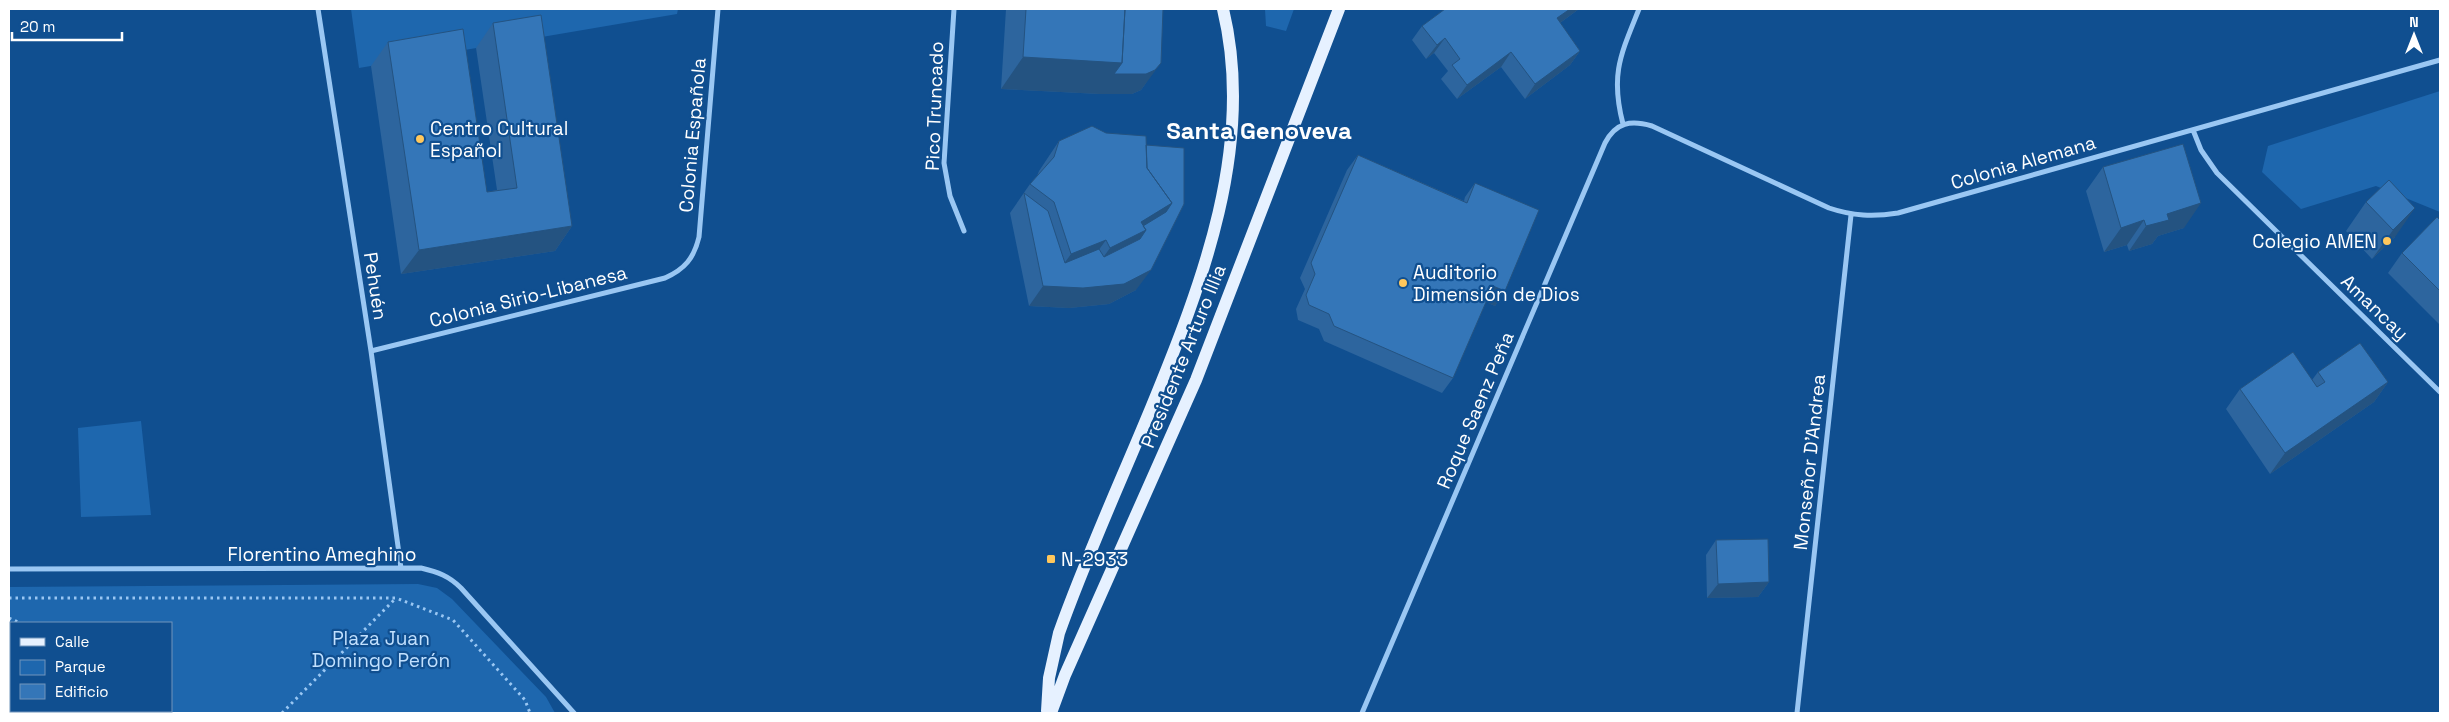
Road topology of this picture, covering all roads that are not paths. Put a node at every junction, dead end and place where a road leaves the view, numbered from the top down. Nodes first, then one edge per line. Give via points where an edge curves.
1 (318, 9) edge
2 (718, 9) edge
3 (954, 9) edge
4 (1223, 9) edge
5 (1339, 9) edge
6 (1639, 9) edge
7 (2440, 60) edge
8 (1623, 124) junction
9 (2192, 130) junction
10 (1851, 215) junction
11 (964, 231) dead end
12 (689, 262) joint
13 (371, 351) junction
14 (2440, 392) edge
15 (401, 568) junction
16 (9, 569) edge
17 (574, 713) edge
18 (1047, 713) edge
19 (1051, 713) edge
20 (1362, 713) edge
21 (1797, 713) edge

1 - 13 street, Pehuén
2 - 12 street, Colonia Española via 699,237
3 - 11 street, Pico Truncado via 944,163 950,196
4 - 18 main road, Presidente Arturo Illia via 1228,30 1232,121 1222,203 1211,247 1176,345 1060,633 1050,678
5 - 19 main road, Presidente Arturo Illia via 1208,352
6 - 8 street via 1616,76
7 - 9 street, Colonia Alemana
8 - 10 street, Colonia Alemana via 1632,122 1652,126 1818,203
8 - 20 street, Roque Saenz Peña via 1605,142
9 - 10 street, Colonia Alemana via 1898,213
9 - 14 street, Amancay via 2217,173
10 - 21 street, Monseñor D'Andrea
12 - 13 street, Colonia Sirio-Libanesa via 665,278
13 - 15 street, Pehuén
15 - 16 street, Florentino Ameghino
15 - 17 street, Florentino Ameghino via 430,570 451,578

